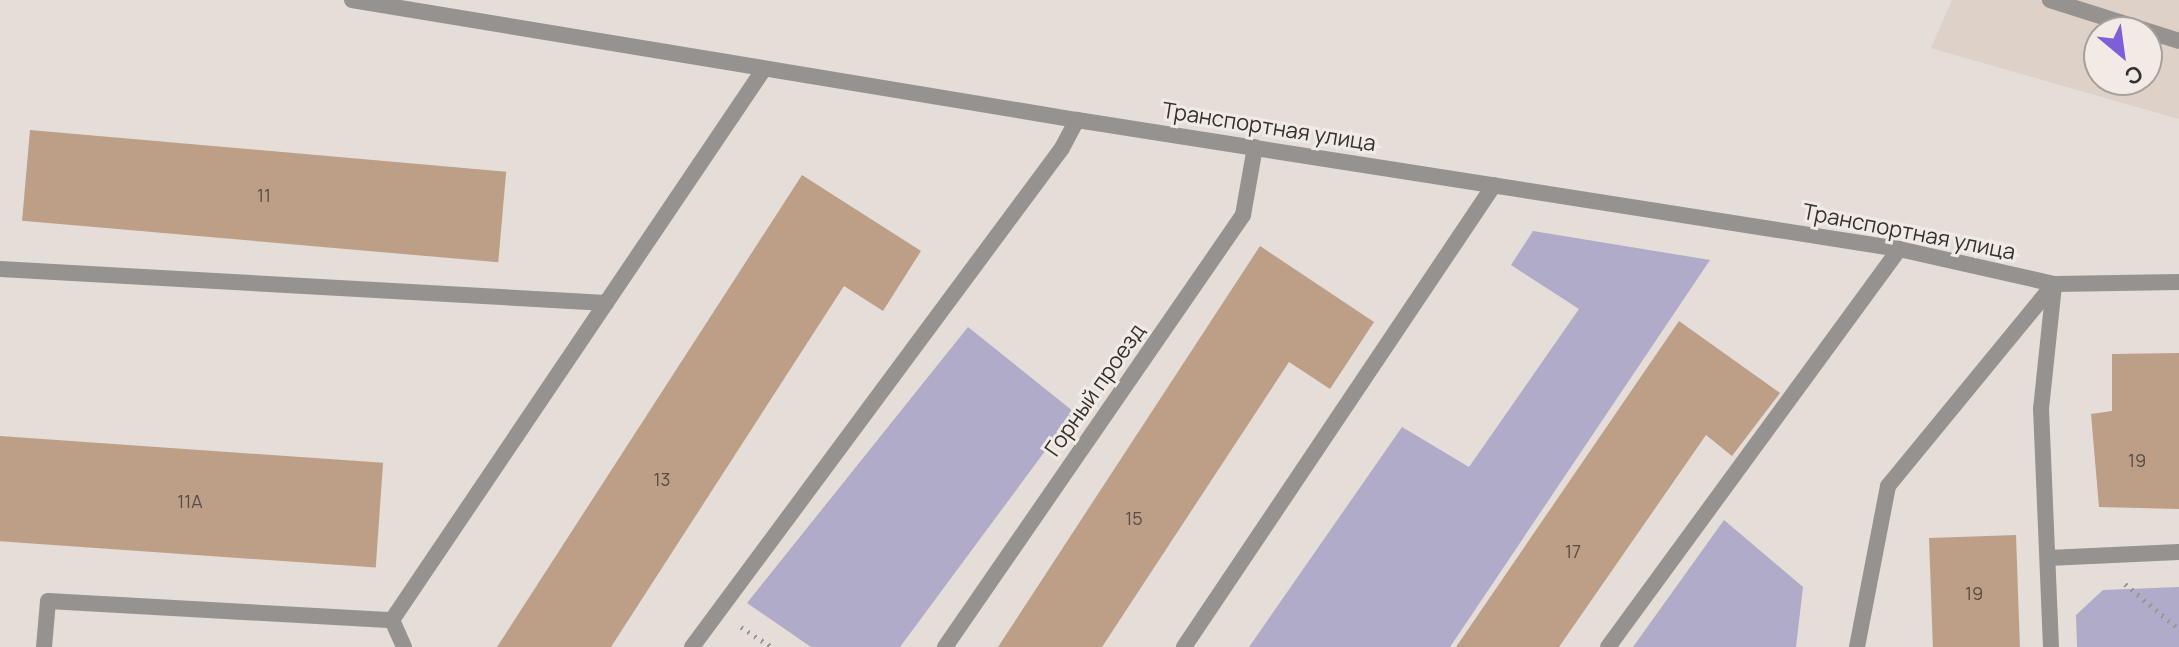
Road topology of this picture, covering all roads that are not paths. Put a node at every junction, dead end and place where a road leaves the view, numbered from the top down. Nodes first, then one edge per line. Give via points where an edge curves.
1 (352, 0) edge
2 (2050, 0) edge
3 (2179, 41) edge
4 (764, 69) junction
5 (1077, 120) junction
6 (1255, 147) junction
7 (1494, 185) junction
8 (1899, 249) junction
9 (0, 269) edge
10 (2179, 282) edge
11 (2054, 284) junction
12 (606, 303) junction
13 (2179, 552) edge
14 (2048, 558) junction
15 (392, 620) junction
16 (44, 647) edge
17 (404, 647) edge
18 (692, 647) edge
19 (945, 647) edge
20 (1184, 647) edge
21 (1608, 647) edge
22 (1857, 647) edge
23 (2051, 647) edge

1 - 4 street, Транспортная улица
2 - 3 street
4 - 5 street, Транспортная улица
4 - 12 street
5 - 6 street, Транспортная улица
5 - 18 street via 1062,148
6 - 7 street, Транспортная улица
6 - 19 street, Горный проезд via 1243,215
7 - 8 street, Транспортная улица
7 - 20 street
8 - 11 street, Транспортная улица
8 - 21 street
9 - 12 street
10 - 11 street, Транспортная улица
11 - 14 street via 2041,409
11 - 22 street via 1888,486
12 - 15 street
13 - 14 street
14 - 23 street
15 - 16 street via 48,601
15 - 17 street

